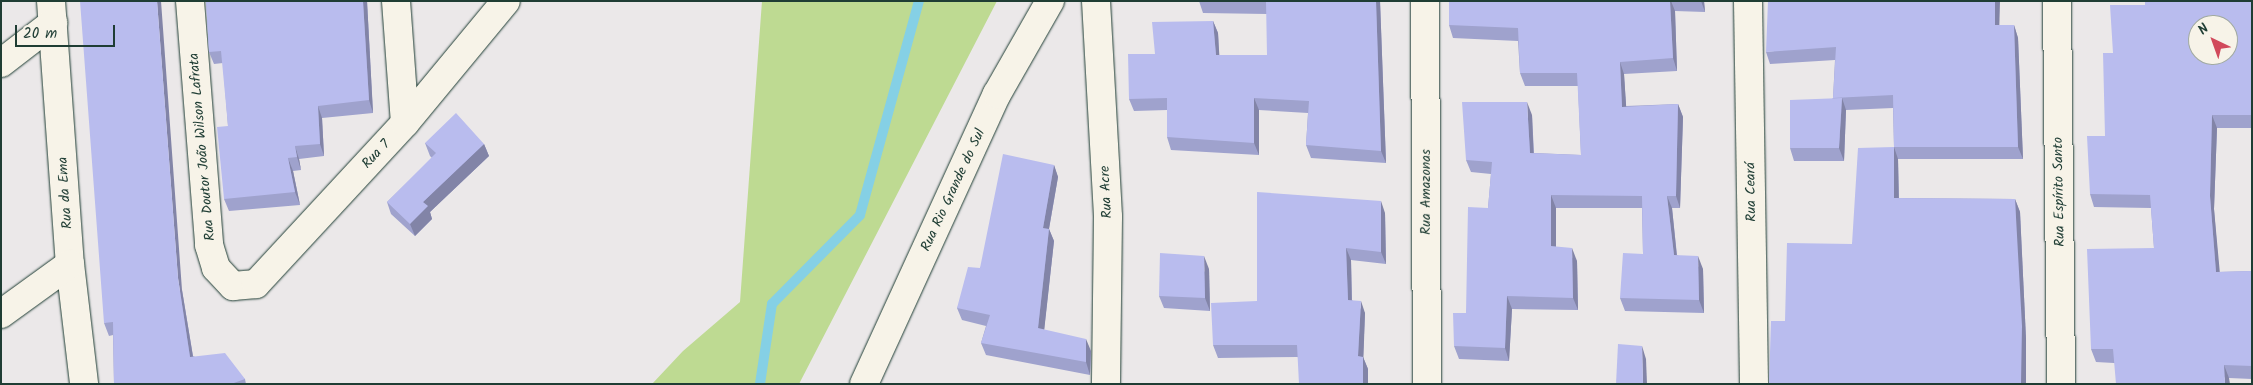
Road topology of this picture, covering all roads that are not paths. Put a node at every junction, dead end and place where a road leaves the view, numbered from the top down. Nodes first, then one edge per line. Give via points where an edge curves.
1 (190, 1) edge
2 (396, 1) edge
3 (506, 1) edge
4 (1050, 1) edge
5 (1096, 1) edge
6 (1425, 1) edge
7 (1748, 1) edge
8 (2057, 1) edge
9 (52, 12) edge
10 (1, 63) edge
11 (405, 123) junction
12 (70, 264) junction
13 (233, 286) joint
14 (1, 314) edge
15 (84, 384) edge
16 (864, 384) edge
17 (1106, 384) edge
18 (1427, 384) edge
19 (1754, 384) edge
20 (2061, 384) edge

1 - 13 street, Rua Doutor João Wilson Lafrata via 209,245 216,268
2 - 11 street
3 - 11 street, Rua 7
4 - 16 street, Rua Rio Grande do Sul via 997,94
5 - 17 street, Rua Acre via 1108,217
6 - 18 street, Rua Amazonas
7 - 19 street, Rua Ceará
8 - 20 street, Rua Espírito Santo
9 - 10 street
9 - 12 street, Rua da Ema
11 - 13 street, Rua 7 via 256,284
12 - 14 street
12 - 15 street, Rua da Ema

